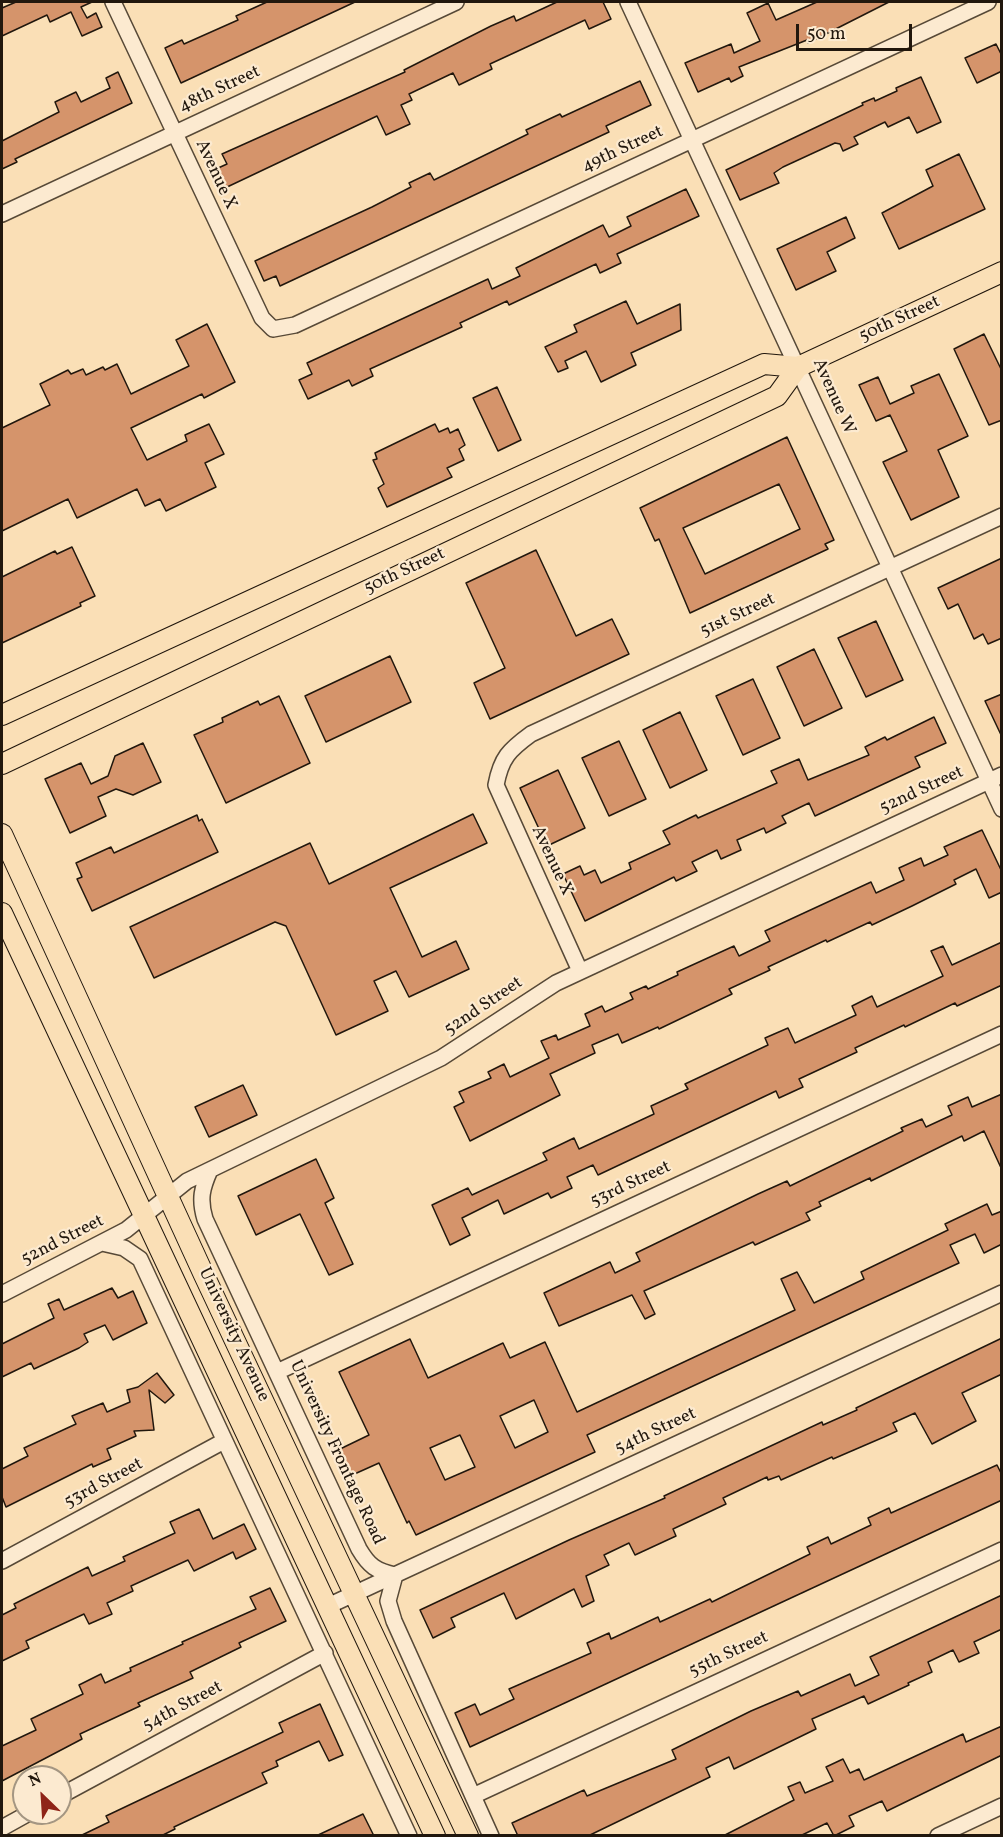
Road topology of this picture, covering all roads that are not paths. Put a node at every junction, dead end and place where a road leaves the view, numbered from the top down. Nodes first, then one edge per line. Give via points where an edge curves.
1 (113, 2) edge
2 (456, 2) edge
3 (628, 2) edge
4 (988, 2) edge
5 (174, 133) junction
6 (692, 140) junction
7 (2, 214) edge
8 (1002, 272) edge
9 (273, 329) joint
10 (798, 368) junction
11 (1002, 516) edge
12 (889, 567) junction
13 (2, 715) edge
14 (2, 764) edge
15 (500, 764) joint
16 (995, 778) edge
17 (1002, 808) edge
18 (2, 834) edge
19 (2, 913) edge
20 (580, 971) junction
21 (1002, 1034) edge
22 (210, 1170) junction
23 (167, 1195) junction
24 (145, 1214) junction
25 (102, 1243) junction
26 (1002, 1293) edge
27 (2, 1294) edge
28 (277, 1372) junction
29 (224, 1441) junction
30 (1002, 1550) edge
31 (2, 1561) edge
32 (395, 1575) junction
33 (354, 1594) junction
34 (328, 1606) junction
35 (325, 1653) junction
36 (72, 1790) edge
37 (473, 1796) junction
38 (1002, 1806) edge
39 (409, 1836) edge
40 (435, 1836) edge
41 (468, 1836) edge
42 (491, 1836) edge
43 (938, 1836) edge

1 - 5 street, Avenue X
2 - 5 street, 48th Street
3 - 6 street, Avenue W
4 - 6 street, 49th Street
5 - 7 street, 48th Street
5 - 9 street, Avenue X via 262,318
6 - 9 street, 49th Street via 295,325
6 - 10 street, Avenue W
8 - 10 main road, 50th Street
10 - 12 street, Avenue W
10 - 13 main road, 50th Street via 764,364
10 - 14 main road, 50th Street via 777,396
11 - 12 street, 51st Street
12 - 15 street, 51st Street via 531,734 514,746
12 - 16 street, Avenue W
15 - 20 street, Avenue X via 496,785
16 - 17 street, Avenue W
16 - 20 street, 52nd Street
18 - 23 main road, University Avenue
19 - 24 main road, University Avenue
20 - 22 street, 52nd Street via 518,1006 441,1058
21 - 28 street, 53rd Street
22 - 23 street, 52nd Street
22 - 28 street, University Frontage Road via 200,1204
23 - 24 street, 52nd Street
23 - 33 main road, University Avenue
24 - 25 street, 52nd Street
24 - 34 main road, University Avenue
25 - 27 street, 52nd Street
25 - 29 street via 124,1248 140,1259
26 - 32 street, 54th Street
28 - 32 street, University Frontage Road via 366,1562 377,1571
29 - 31 street, 53rd Street
29 - 35 street
30 - 37 street, 55th Street
32 - 33 street, 54th Street
32 - 37 street via 388,1601 394,1621
33 - 34 street, 54th Street
33 - 41 main road, University Avenue
34 - 40 main road, University Avenue
35 - 36 street, 54th Street
35 - 39 street
37 - 42 street
38 - 43 street

